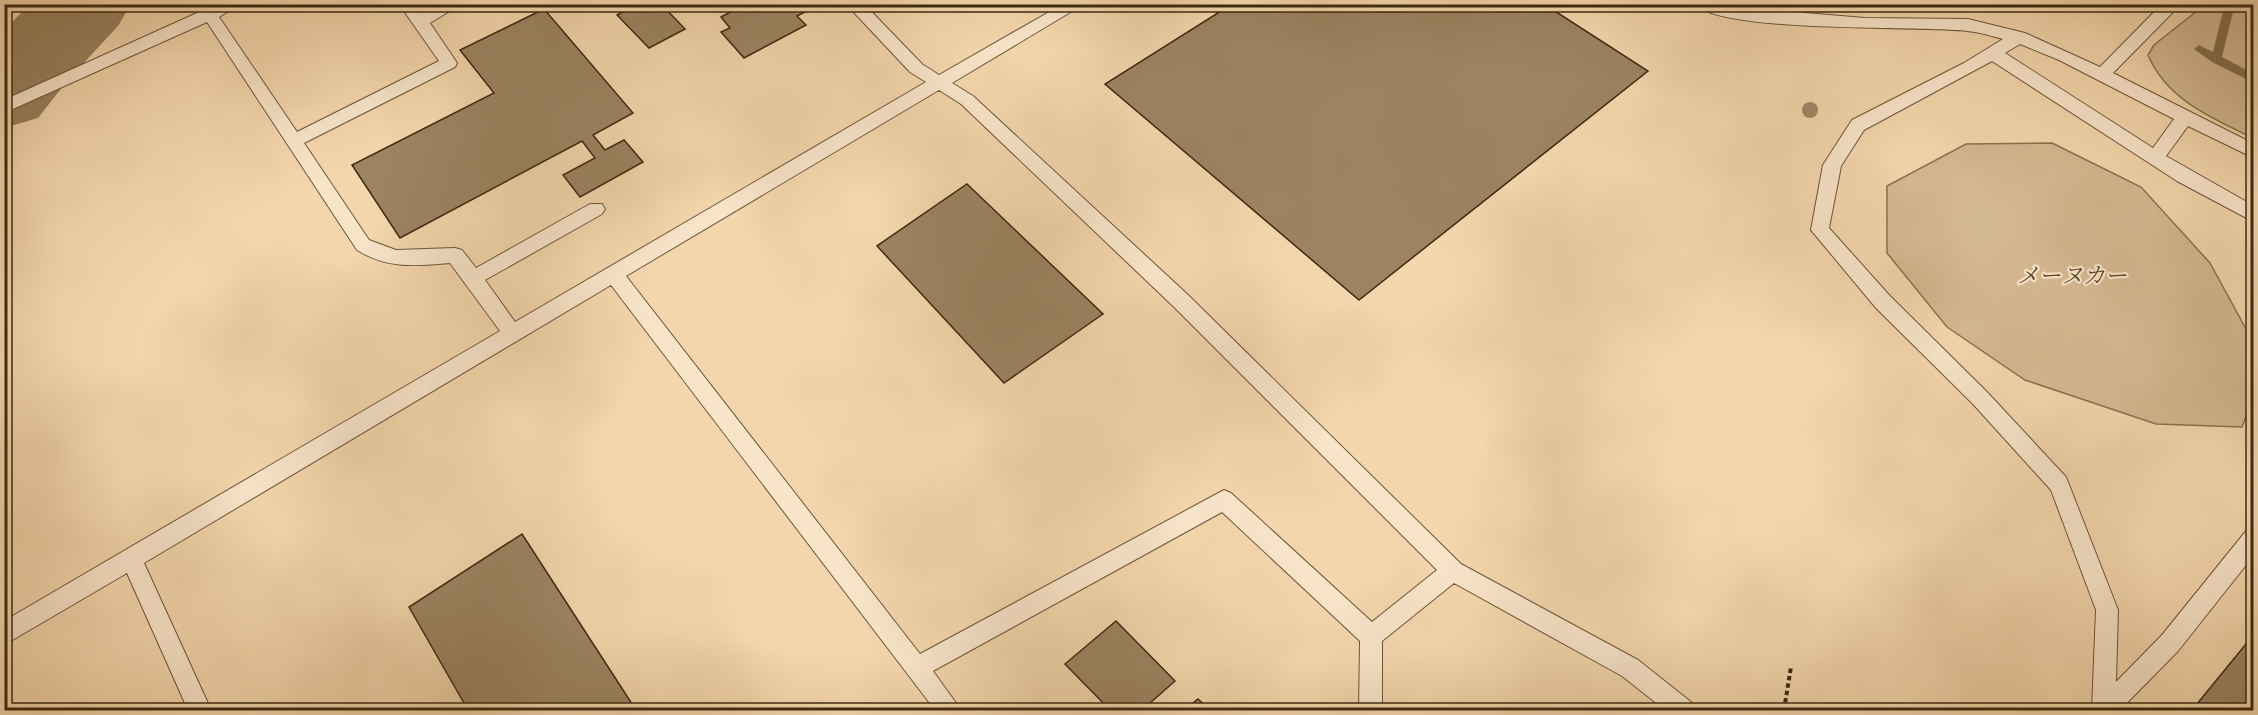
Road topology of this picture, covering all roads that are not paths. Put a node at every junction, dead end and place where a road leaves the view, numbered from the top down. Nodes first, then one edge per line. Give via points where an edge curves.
1 (233, 4) edge
2 (407, 4) edge
3 (453, 4) edge
4 (854, 4) edge
5 (1076, 4) edge
6 (1704, 4) edge
7 (1835, 4) edge
8 (2174, 4) edge
9 (210, 15) junction
10 (420, 21) junction
11 (1838, 22) junction
12 (2019, 37) junction
13 (1992, 53) junction
14 (2103, 74) junction
15 (941, 84) junction
16 (4, 107) edge
17 (2184, 117) junction
18 (293, 141) junction
19 (2253, 152) edge
20 (2155, 158) junction
21 (596, 210) dead end
22 (2253, 215) edge
23 (613, 273) junction
24 (473, 278) junction
25 (512, 333) junction
26 (2253, 538) edge
27 (131, 559) junction
28 (1453, 571) junction
29 (4, 634) edge
30 (1371, 636) junction
31 (916, 668) junction
32 (1681, 710) edge
33 (200, 711) edge
34 (949, 711) edge
35 (1370, 711) edge
36 (2104, 711) edge

1 - 9 lane
2 - 10 lane
3 - 10 lane
4 - 15 lane via 916,68
5 - 15 lane
6 - 11 lane via 1720,12
7 - 11 lane
8 - 14 lane
9 - 16 lane
9 - 18 lane
10 - 18 lane via 449,63
11 - 12 lane via 1968,26
12 - 13 lane
12 - 14 lane
13 - 20 lane
13 - 36 lane via 1858,125 1832,165 1820,230 1883,302 2059,484 2107,610
14 - 17 lane
15 - 23 lane
15 - 28 lane via 967,100 1180,300
17 - 19 lane
17 - 20 lane
18 - 24 lane via 363,245 377,256 397,259 455,255
20 - 22 lane
21 - 24 lane
23 - 25 lane
23 - 31 lane
24 - 25 lane
25 - 27 lane
26 - 36 lane via 2170,643
27 - 29 lane
27 - 33 lane
28 - 30 lane
28 - 32 lane via 1630,668
30 - 31 lane via 1224,500
30 - 35 lane
31 - 34 lane

